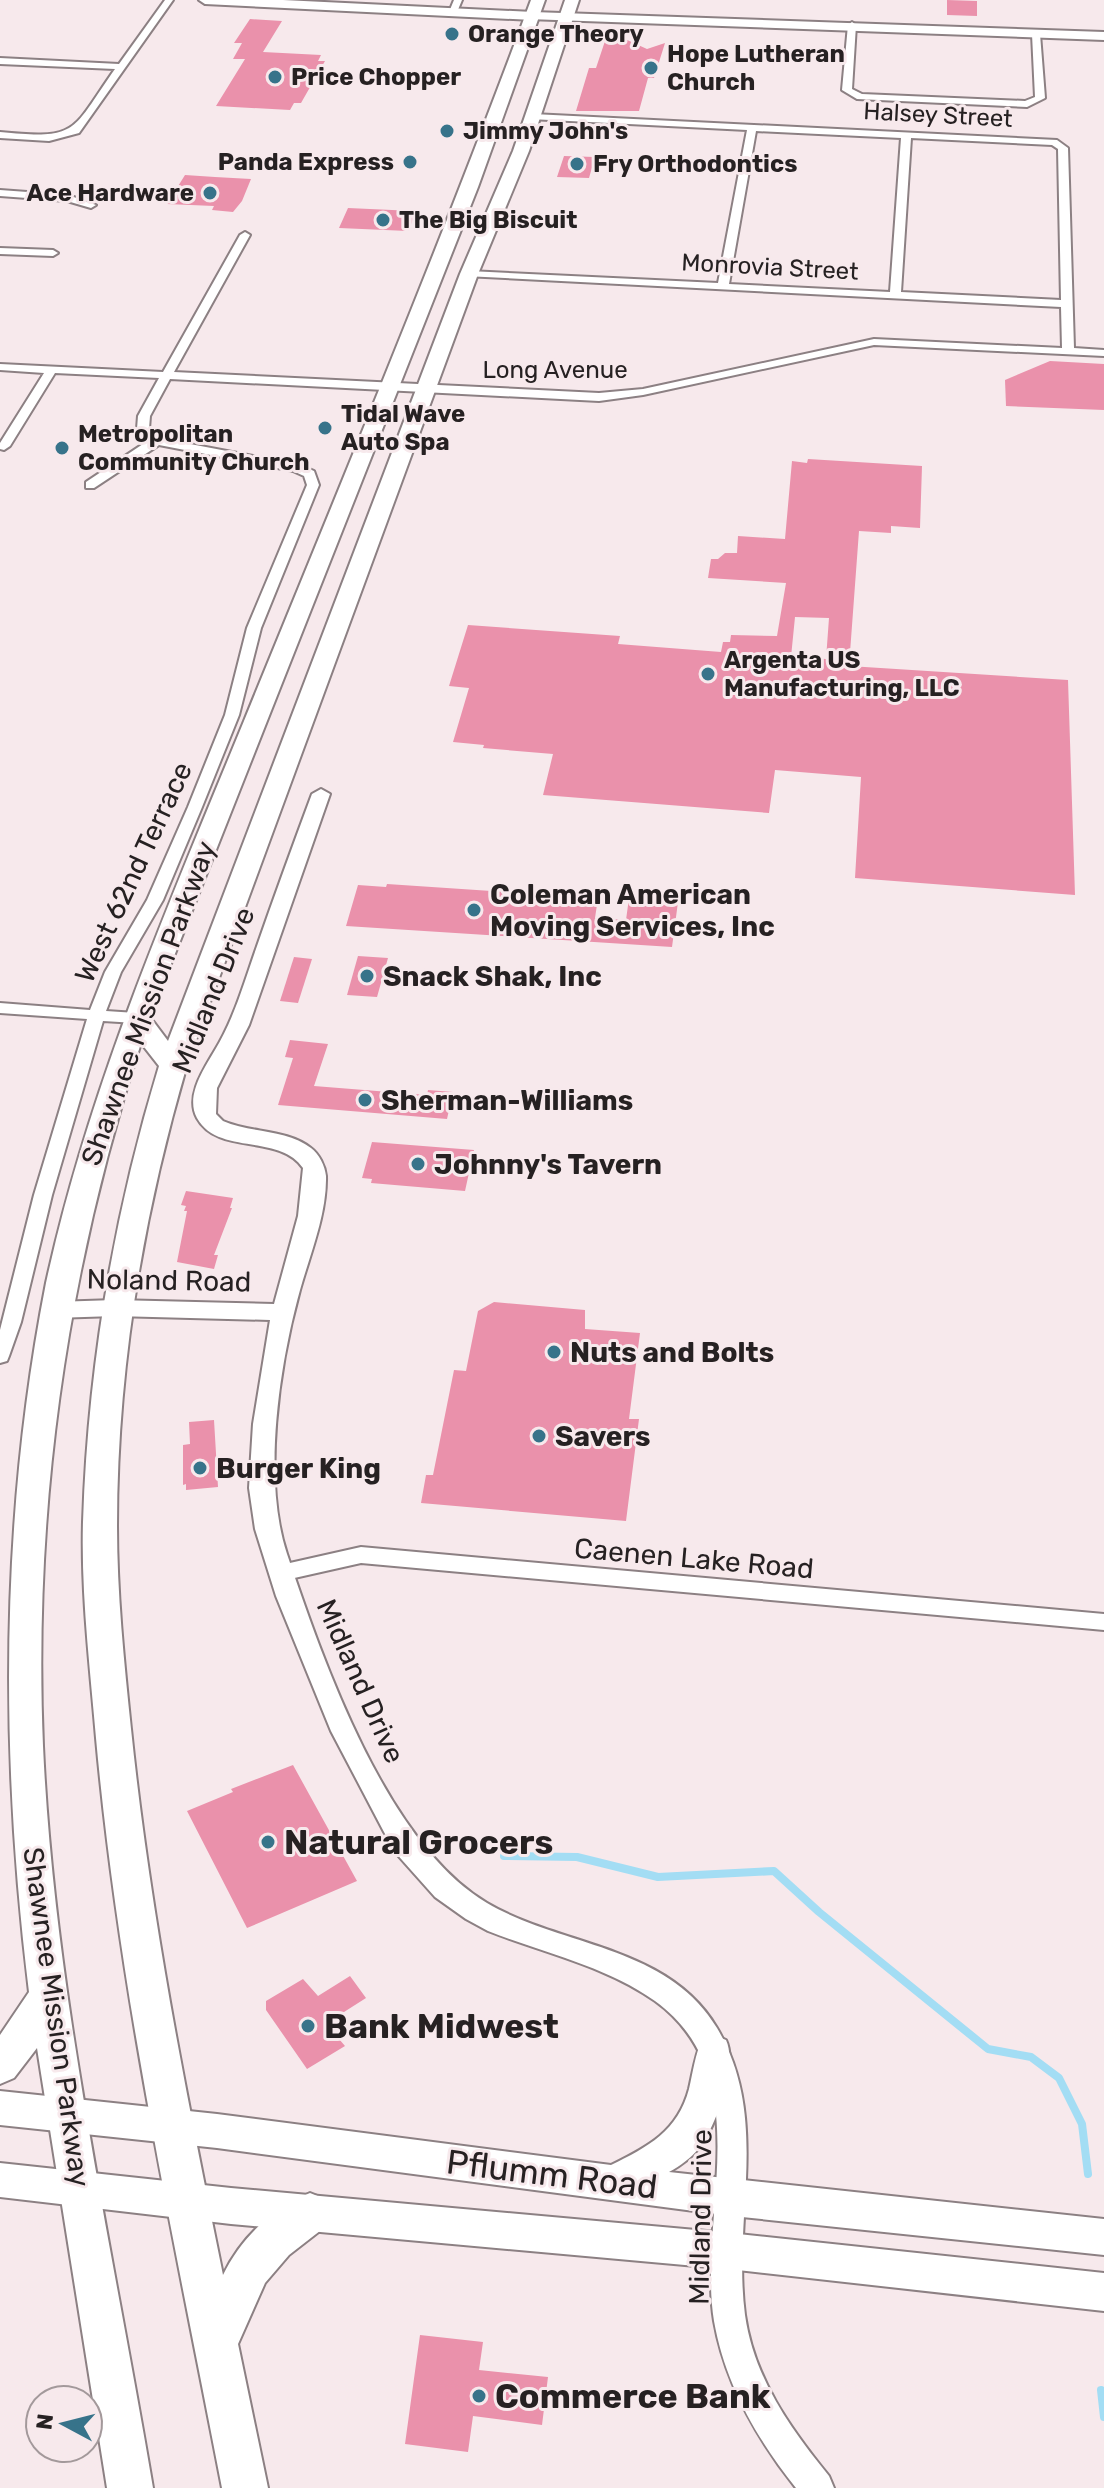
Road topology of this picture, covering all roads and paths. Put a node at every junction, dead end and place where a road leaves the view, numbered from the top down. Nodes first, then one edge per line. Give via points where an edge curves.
1 (169, 0) edge
2 (205, 0) edge
3 (360, 5) edge
4 (456, 6) edge
5 (536, 8) edge
6 (569, 9) edge
7 (852, 25) junction
8 (1036, 34) junction
9 (1104, 36) edge
10 (0, 61) edge
11 (121, 67) junction
12 (508, 86) junction
13 (533, 117) junction
14 (752, 127) junction
15 (906, 134) junction
16 (0, 135) edge
17 (0, 193) edge
18 (91, 205) dead end
19 (245, 235) dead end
20 (0, 251) edge
21 (53, 253) dead end
22 (469, 274) junction
23 (723, 286) junction
24 (895, 296) junction
25 (1068, 304) junction
26 (1068, 351) junction
27 (1104, 353) edge
28 (0, 367) edge
29 (51, 370) junction
30 (166, 377) junction
31 (387, 387) junction
32 (426, 389) junction
33 (158, 440) junction
34 (4, 446) dead end
35 (90, 485) dead end
36 (322, 558) junction
37 (309, 592) junction
38 (350, 593) junction
39 (339, 620) junction
40 (321, 794) dead end
41 (158, 962) junction
42 (194, 1007) junction
43 (0, 1008) edge
44 (96, 1015) junction
45 (136, 1018) junction
46 (173, 1065) junction
47 (115, 1308) junction
48 (54, 1310) junction
49 (283, 1312) junction
50 (0, 1356) edge
51 (281, 1573) junction
52 (1104, 1622) edge
53 (48, 1998) junction
54 (714, 2051) junction
55 (0, 2065) edge
56 (0, 2108) edge
57 (68, 2115) junction
58 (172, 2126) junction
59 (0, 2180) edge
60 (614, 2182) junction
61 (81, 2190) junction
62 (732, 2198) junction
63 (187, 2201) junction
64 (310, 2213) junction
65 (1104, 2237) edge
66 (729, 2251) junction
67 (1104, 2292) edge
68 (217, 2342) junction
69 (130, 2488) edge
70 (245, 2488) edge
71 (817, 2488) edge

1 - 11 street
2 - 3 main road
3 - 4 main road
4 - 5 main road
5 - 6 main road
5 - 12 main road, Shawnee Mission Parkway
6 - 7 main road
6 - 13 main road, Shawnee Mission Parkway
7 - 8 main road
7 - 8 street via 847,90 852,94 1015,104 1040,98
8 - 9 main road
10 - 11 street
11 - 16 street via 76,131 65,137
12 - 13 main road via 519,112
12 - 31 main road, Shawnee Mission Parkway
13 - 14 street, Halsey Street
13 - 22 main road, Shawnee Mission Parkway
14 - 15 street, Halsey Street
14 - 23 street
15 - 24 street
15 - 25 street, Halsey Street via 1054,142 1063,148
17 - 18 street
19 - 30 street
20 - 21 street
22 - 23 street, Monrovia Street
22 - 32 main road, Shawnee Mission Parkway
23 - 24 street, Monrovia Street
24 - 25 street, Monrovia Street
25 - 26 street
26 - 27 street, Long Avenue
26 - 32 street, Long Avenue via 874,342 620,395
28 - 29 street, Long Avenue
29 - 30 street, Long Avenue
29 - 34 street
30 - 31 street, Long Avenue
30 - 33 street via 142,422 149,436
31 - 32 street, Long Avenue
31 - 36 main road, Shawnee Mission Parkway
32 - 38 main road, Shawnee Mission Parkway
33 - 35 street
33 - 44 street, West 62nd Terrace via 296,468 310,474 313,485 254,628 232,715 195,807
36 - 37 main road, Shawnee Mission Parkway
36 - 38 main road
37 - 39 main road via 327,601
37 - 41 main road, Shawnee Mission Parkway
38 - 39 main road, Shawnee Mission Parkway
39 - 42 main road, Shawnee Mission Parkway
40 - 49 street, Midland Drive via 236,1032 211,1074 203,1102 217,1127 296,1148 315,1169
41 - 42 main road
41 - 45 main road, Shawnee Mission Parkway
42 - 46 main road, Shawnee Mission Parkway
43 - 44 street
44 - 45 street
44 - 50 street, West 62nd Terrace
45 - 46 main road
45 - 48 main road, Shawnee Mission Parkway via 96,1137
46 - 47 main road, Shawnee Mission Parkway via 147,1153
47 - 48 street, Noland Road
47 - 49 street, Noland Road
47 - 58 main road, Shawnee Mission Parkway via 100,1526 107,1644 130,1885
48 - 53 main road, Shawnee Mission Parkway via 32,1482 23,1636 25,1760
49 - 51 street, Midland Drive via 261,1486 266,1530
51 - 52 street, Caenen Lake Road via 361,1555
51 - 54 street, Midland Drive via 336,1714 416,1859 450,1894 493,1920 636,1974 676,1999
53 - 55 main road
53 - 57 main road, Shawnee Mission Parkway
54 - 60 main road via 696,2126 667,2155
54 - 62 street, Midland Drive via 735,2121
56 - 57 main road, Pflumm Road
57 - 58 main road, Pflumm Road
57 - 61 main road, Shawnee Mission Parkway
58 - 60 main road, Pflumm Road
58 - 63 main road, Shawnee Mission Parkway
59 - 61 main road, Pflumm Road
60 - 62 main road, Pflumm Road
61 - 63 main road, Pflumm Road
61 - 69 main road, Shawnee Mission Parkway
62 - 65 main road, Pflumm Road
62 - 66 street, Midland Drive
63 - 64 main road, Pflumm Road
63 - 68 main road, Shawnee Mission Parkway
64 - 66 main road, Pflumm Road
64 - 68 main road via 276,2235 258,2255 240,2283
66 - 67 main road, Pflumm Road
66 - 71 street, Midland Drive via 732,2334 749,2389 777,2440
68 - 70 main road, Shawnee Mission Parkway

